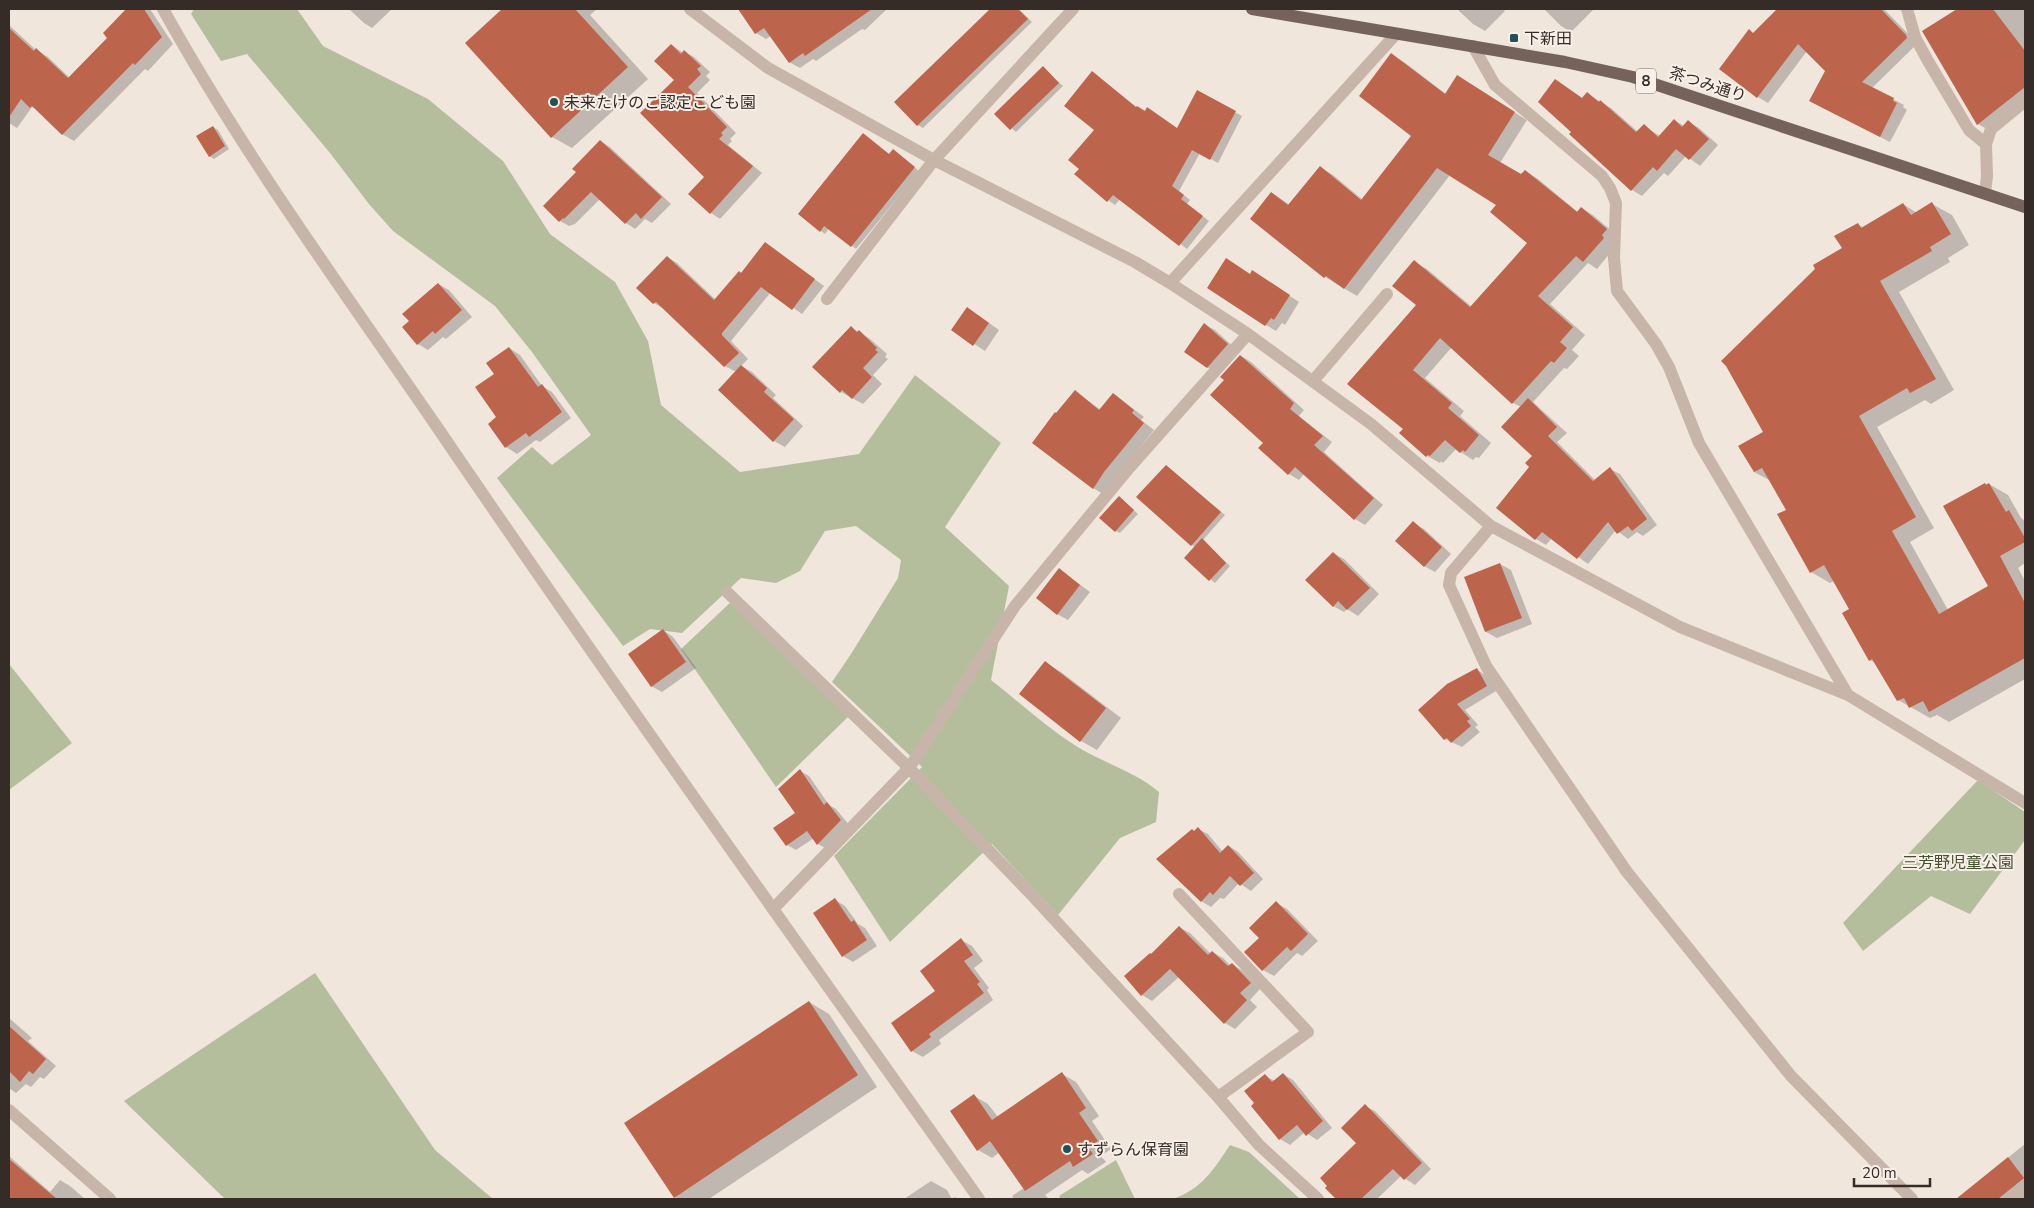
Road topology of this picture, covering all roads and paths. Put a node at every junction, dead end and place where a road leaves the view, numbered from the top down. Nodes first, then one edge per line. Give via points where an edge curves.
1 (163, 9) edge
2 (690, 9) edge
3 (1073, 9) edge
4 (1252, 9) edge
5 (1907, 9) edge
6 (1284, 12) edge
7 (1396, 34) junction
8 (1473, 46) junction
9 (2025, 101) edge
10 (1986, 144) junction
11 (934, 160) junction
12 (1985, 193) junction
13 (2025, 207) edge
14 (1170, 283) junction
15 (1386, 294) dead end
16 (827, 299) dead end
17 (1248, 334) junction
18 (1313, 381) junction
19 (1491, 526) junction
20 (728, 592) dead end
21 (1848, 695) junction
22 (909, 768) junction
23 (2025, 802) edge
24 (1179, 894) dead end
25 (773, 909) junction
26 (1218, 1097) junction
27 (9, 1110) edge
28 (2025, 1190) edge
29 (110, 1199) edge
30 (979, 1199) edge
31 (1318, 1199) edge
32 (1912, 1199) edge
33 (2012, 1199) edge

1 - 25 street via 279,196 501,521
2 - 11 street via 768,68
3 - 11 street
4 - 6 main road, 茶つみ通り / 8
5 - 10 street via 1915,37 1928,61 1969,130
6 - 7 main road, 茶つみ通り / 8
7 - 8 main road, 茶つみ通り / 8
7 - 14 street
8 - 12 main road, 茶つみ通り / 8 via 1633,76
8 - 21 street via 1495,85 1602,176 1610,188 1616,203 1614,258 1617,291 1656,344 1669,367 1699,443
9 - 10 street via 1991,129
10 - 12 street
11 - 14 street via 1136,262
11 - 16 street
12 - 13 main road, 茶つみ通り / 8
14 - 17 street
15 - 18 street
17 - 18 street
17 - 22 street via 1130,467 1015,606
18 - 19 street via 1371,424
19 - 21 street via 1680,626
19 - 32 street via 1451,572 1449,585 1486,666 1627,872 1791,1076
20 - 22 street
21 - 23 street
22 - 25 street
22 - 26 street via 1029,892
24 - 26 street via 1308,1032
25 - 30 street
26 - 31 street via 1259,1145
27 - 29 street
28 - 33 street

